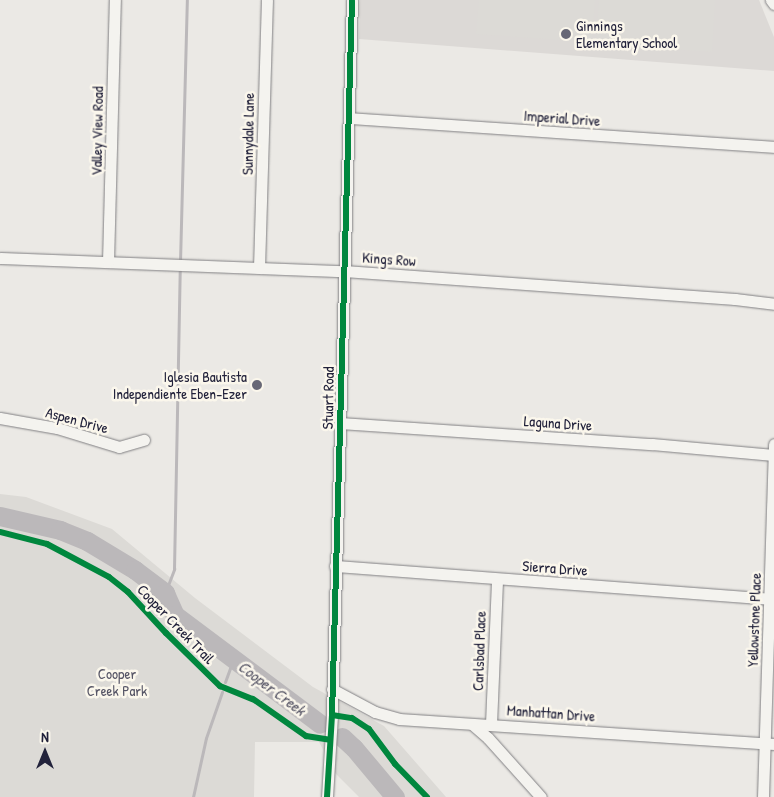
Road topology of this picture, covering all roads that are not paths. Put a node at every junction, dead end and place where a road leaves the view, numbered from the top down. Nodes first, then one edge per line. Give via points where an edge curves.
1 (115, 0) edge
2 (267, 0) edge
3 (352, 0) edge
4 (771, 0) edge
5 (774, 4) edge
6 (348, 118) junction
7 (774, 147) edge
8 (0, 258) edge
9 (108, 262) junction
10 (258, 268) junction
11 (344, 271) junction
12 (774, 304) edge
13 (0, 418) edge
14 (340, 423) junction
15 (144, 440) dead end
16 (774, 444) edge
17 (774, 455) edge
18 (335, 566) junction
19 (497, 580) junction
20 (772, 599) edge
21 (332, 689) junction
22 (472, 724) junction
23 (491, 724) junction
24 (769, 744) edge
25 (327, 797) edge
26 (541, 797) edge
27 (763, 797) edge

1 - 9 street, Valley View Road
2 - 10 street, Sunnydale Lane
3 - 6 street, Stuart Road
4 - 5 street
6 - 7 street, Imperial Drive
6 - 11 street, Stuart Road
8 - 9 street, Kings Row
9 - 10 street, Kings Row
10 - 11 street, Kings Row
11 - 12 street, Kings Row
11 - 14 street, Stuart Road
13 - 15 street, Aspen Drive via 57,428 119,447
14 - 17 street, Laguna Drive
14 - 18 street, Stuart Road
16 - 17 street, Yellowstone Place
17 - 20 street, Yellowstone Place
18 - 19 street, Sierra Drive
18 - 21 street, Stuart Road
19 - 20 street, Sierra Drive
19 - 23 street, Carlsbad Place
20 - 24 street, Yellowstone Place
21 - 22 street, Manhattan Drive via 376,712 399,719
21 - 25 street, Stuart Road
22 - 23 street, Manhattan Drive
22 - 26 street
23 - 24 street, Manhattan Drive
24 - 27 street, Yellowstone Place

